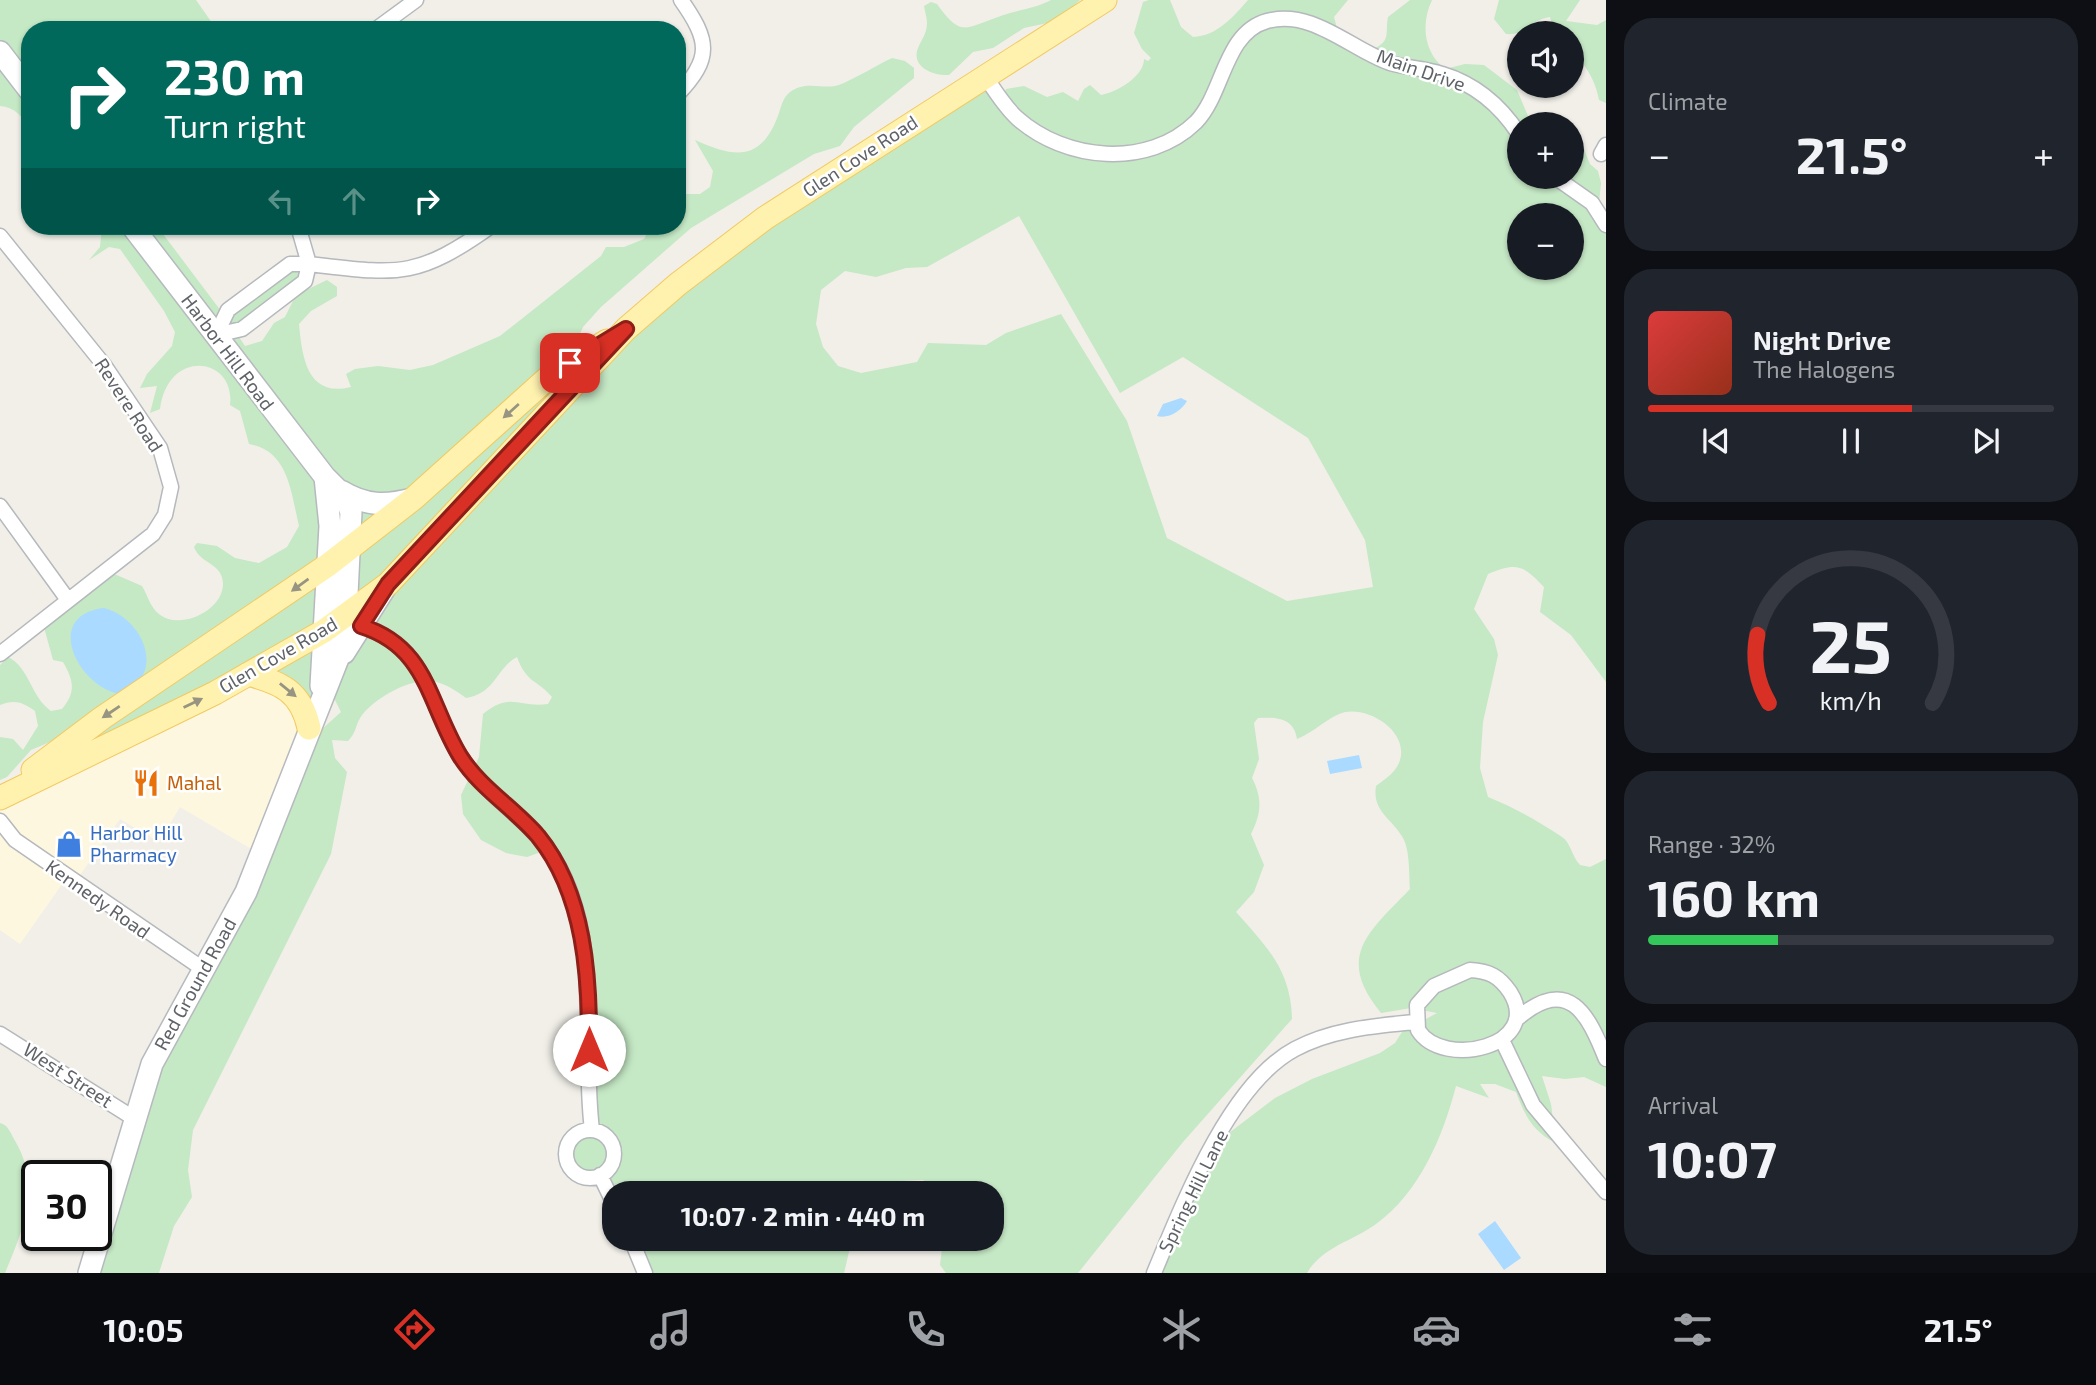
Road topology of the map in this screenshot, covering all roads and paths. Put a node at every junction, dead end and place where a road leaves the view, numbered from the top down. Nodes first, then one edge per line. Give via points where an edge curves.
1 (416, 0) edge
2 (681, 0) edge
3 (1105, 0) edge
4 (387, 21) edge
5 (0, 52) edge
6 (985, 76) junction
7 (21, 79) edge
8 (686, 84) edge
9 (1507, 118) edge
10 (1571, 189) edge
11 (1606, 225) edge
12 (139, 235) edge
13 (301, 235) edge
14 (478, 235) edge
15 (0, 237) edge
16 (309, 264) junction
17 (626, 329) junction
18 (216, 335) junction
19 (325, 477) junction
20 (341, 492) junction
21 (413, 499) junction
22 (0, 506) edge
23 (351, 545) junction
24 (328, 565) junction
25 (68, 600) junction
26 (354, 620) junction
27 (324, 631) junction
28 (0, 654) edge
29 (248, 674) junction
30 (321, 702) junction
31 (309, 728) junction
32 (0, 797) edge
33 (0, 821) edge
34 (203, 969) junction
35 (1518, 1018) junction
36 (1415, 1021) junction
37 (0, 1034) edge
38 (1502, 1040) junction
39 (1606, 1059) edge
40 (135, 1119) junction
41 (592, 1130) junction
42 (600, 1175) junction
43 (603, 1181) edge
44 (1606, 1192) edge
45 (636, 1251) edge
46 (89, 1273) edge
47 (645, 1273) edge
48 (1154, 1273) edge

1 - 4 street
2 - 8 street via 698,24 704,51 699,69
3 - 6 main road, Glen Cove Road
5 - 7 street
6 - 9 street, Main Drive via 1009,110 1044,136 1085,151 1139,153 1162,146 1195,122 1212,100 1241,39 1254,27 1287,19 1312,23 1389,63 1442,74 1473,87 1496,103
6 - 17 main road, Glen Cove Road via 742,234
10 - 11 street via 1592,204
12 - 18 street, Harbor Hill Road
13 - 16 street
14 - 16 street via 419,268 372,271
15 - 25 street, Revere Road via 104,365 160,448 170,473 170,499 153,534
16 - 18 street via 305,281 242,329
16 - 18 street via 290,264 228,310
17 -> 21 main road, Glen Cove Road via 551,375
17 - 26 main road, Glen Cove Road
18 - 19 street, Harbor Hill Road
19 - 20 street, Harbor Hill Road
19 - 24 street, Harbor Hill Road via 330,509
20 - 21 street via 379,505
20 - 23 street via 350,507
21 - 23 main road, Glen Cove Road
22 - 25 street
23 - 24 main road, Glen Cove Road
23 - 26 street
24 - 27 street, Harbor Hill Road
24 -> 32 main road, Glen Cove Road via 102,718
25 - 28 street, Revere Road
26 - 27 main road, Glen Cove Road
26 - 30 street, Red Ground Road
26 - 41 street via 391,637 407,653 461,758 536,834 561,871 575,911 586,969
27 - 29 main road, Glen Cove Road
27 - 30 street, Red Ground Road
29 -> 31 main road via 278,682 293,692
32 -> 29 main road, Glen Cove Road
30 - 31 street, Red Ground Road
31 - 34 street, Red Ground Road via 246,892
33 - 34 street, Kennedy Road via 15,841
34 - 40 street, Red Ground Road via 152,1064
35 - 36 street via 1514,998 1502,980 1488,971 1470,970 1423,996
35 - 38 street
35 - 39 street via 1533,1005 1551,999 1569,1002 1592,1023
36 - 38 street via 1422,1037 1444,1048 1477,1048
36 - 48 street, Spring Hill Lane via 1334,1033 1276,1062 1218,1135
37 - 40 street, West Street
38 - 44 street via 1533,1105
40 - 46 street, Red Ground Road
41 - 42 street via 606,1137 613,1150 611,1164
41 - 42 street via 571,1139 567,1162 577,1174
42 - 43 street
45 - 47 street

